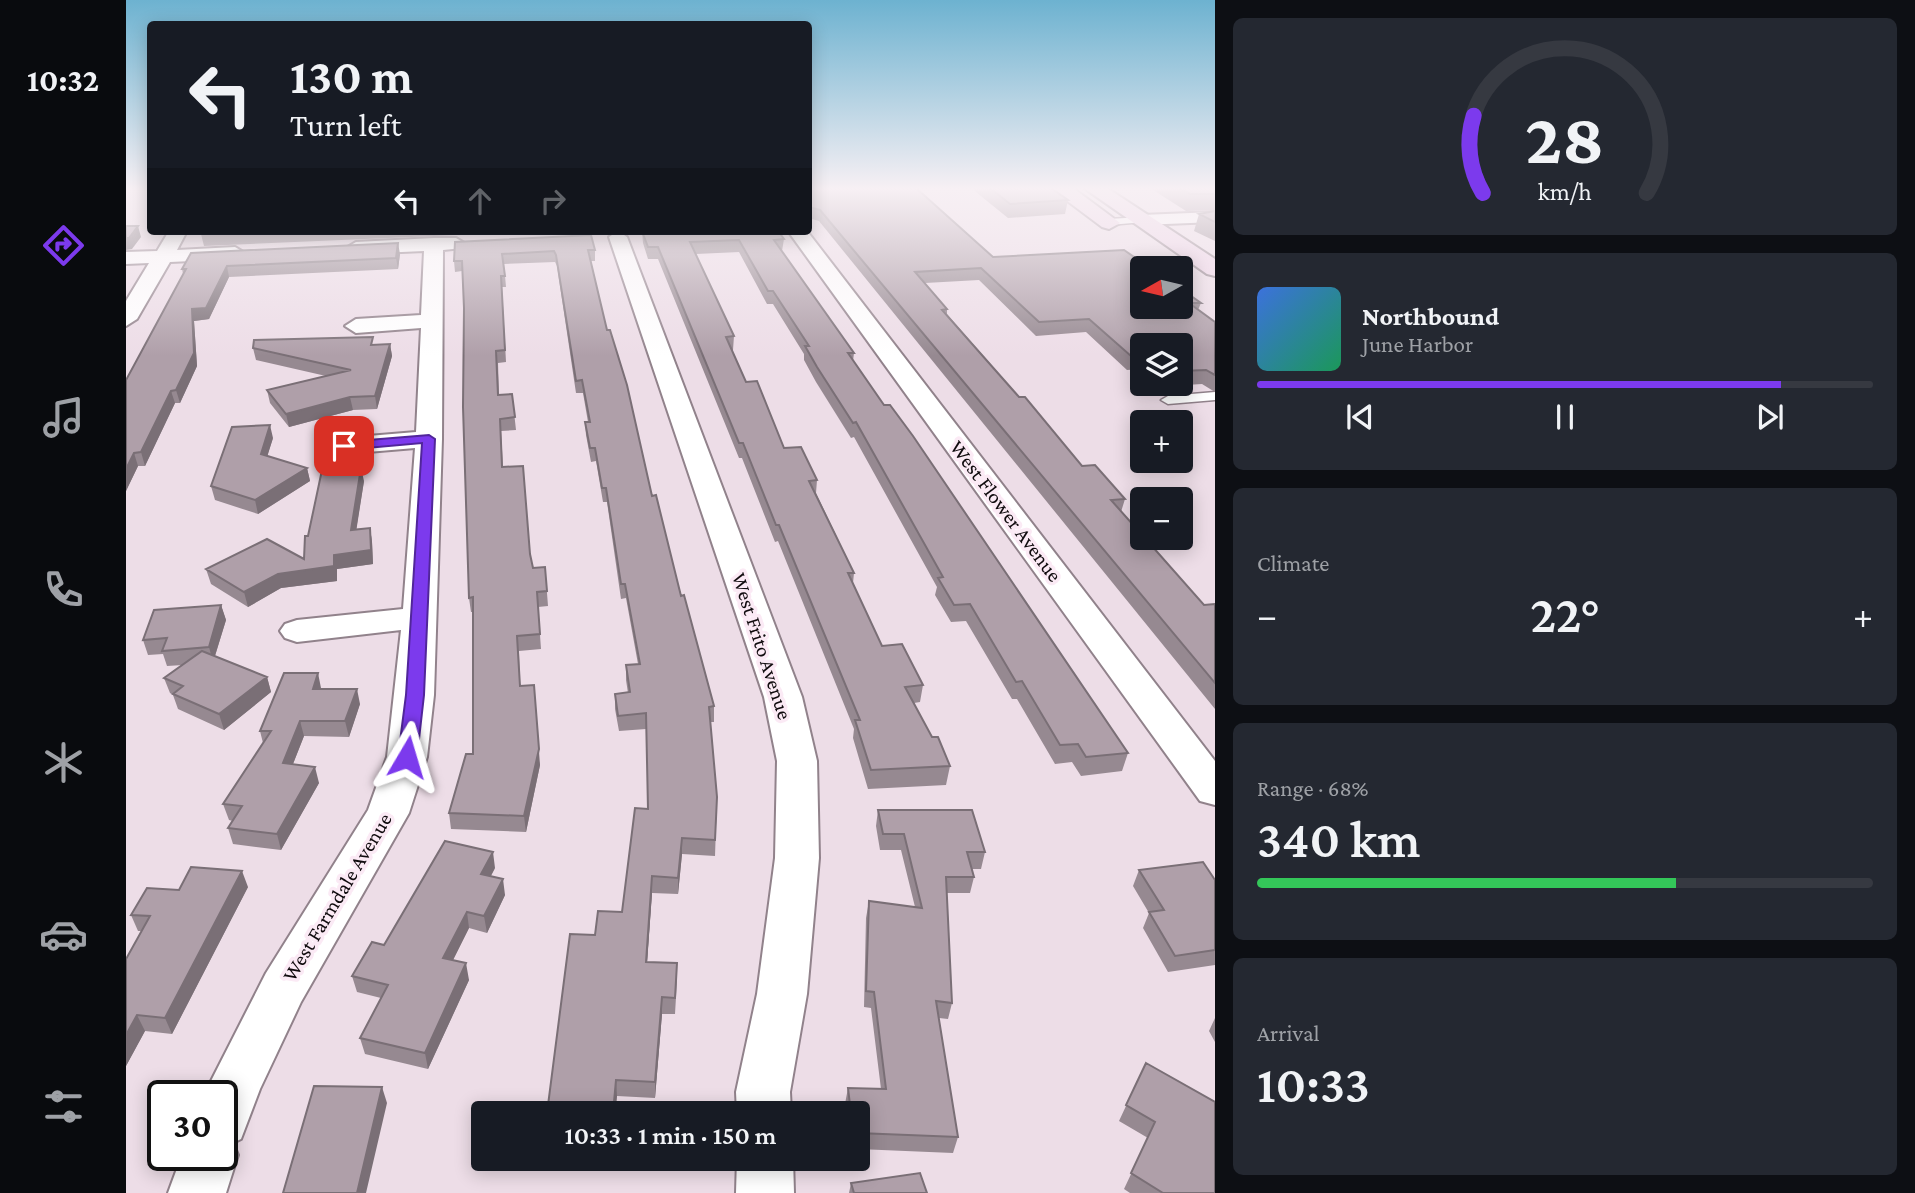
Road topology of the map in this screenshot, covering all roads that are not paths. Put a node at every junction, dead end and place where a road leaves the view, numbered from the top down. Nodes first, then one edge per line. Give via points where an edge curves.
1 (171, 244) edge
2 (434, 244) junction
3 (447, 244) edge
4 (624, 244) edge
5 (806, 244) edge
6 (1140, 244) edge
7 (1169, 244) edge
8 (337, 249) edge
9 (253, 253) edge
10 (1158, 256) edge
11 (163, 257) junction
12 (126, 258) edge
13 (1211, 279) edge
14 (126, 319) edge
15 (432, 321) junction
16 (356, 326) dead end
17 (1215, 396) edge
18 (1168, 400) dead end
19 (429, 439) junction
20 (344, 446) dead end
21 (418, 618) junction
22 (297, 631) dead end
23 (1215, 790) edge
24 (238, 1080) edge
25 (763, 1101) edge
26 (205, 1171) edge
27 (765, 1171) edge
28 (197, 1193) edge
29 (765, 1193) edge

1 - 11 street
2 - 3 street
2 - 8 street
2 - 15 street, West Farmdale Avenue
4 - 25 street, West Frito Avenue via 783,697 797,761 797,858 782,994
5 - 23 street, West Flower Avenue
6 - 10 main road
7 - 13 main road
9 - 11 street
11 - 12 street
11 - 14 street
15 - 16 street
15 - 19 street, West Farmdale Avenue
17 - 18 lane
19 - 20 street
19 - 21 street, West Farmdale Avenue
21 - 22 street
21 - 24 street, West Farmdale Avenue via 407,757 388,813 283,988
26 - 28 street
27 - 29 street

